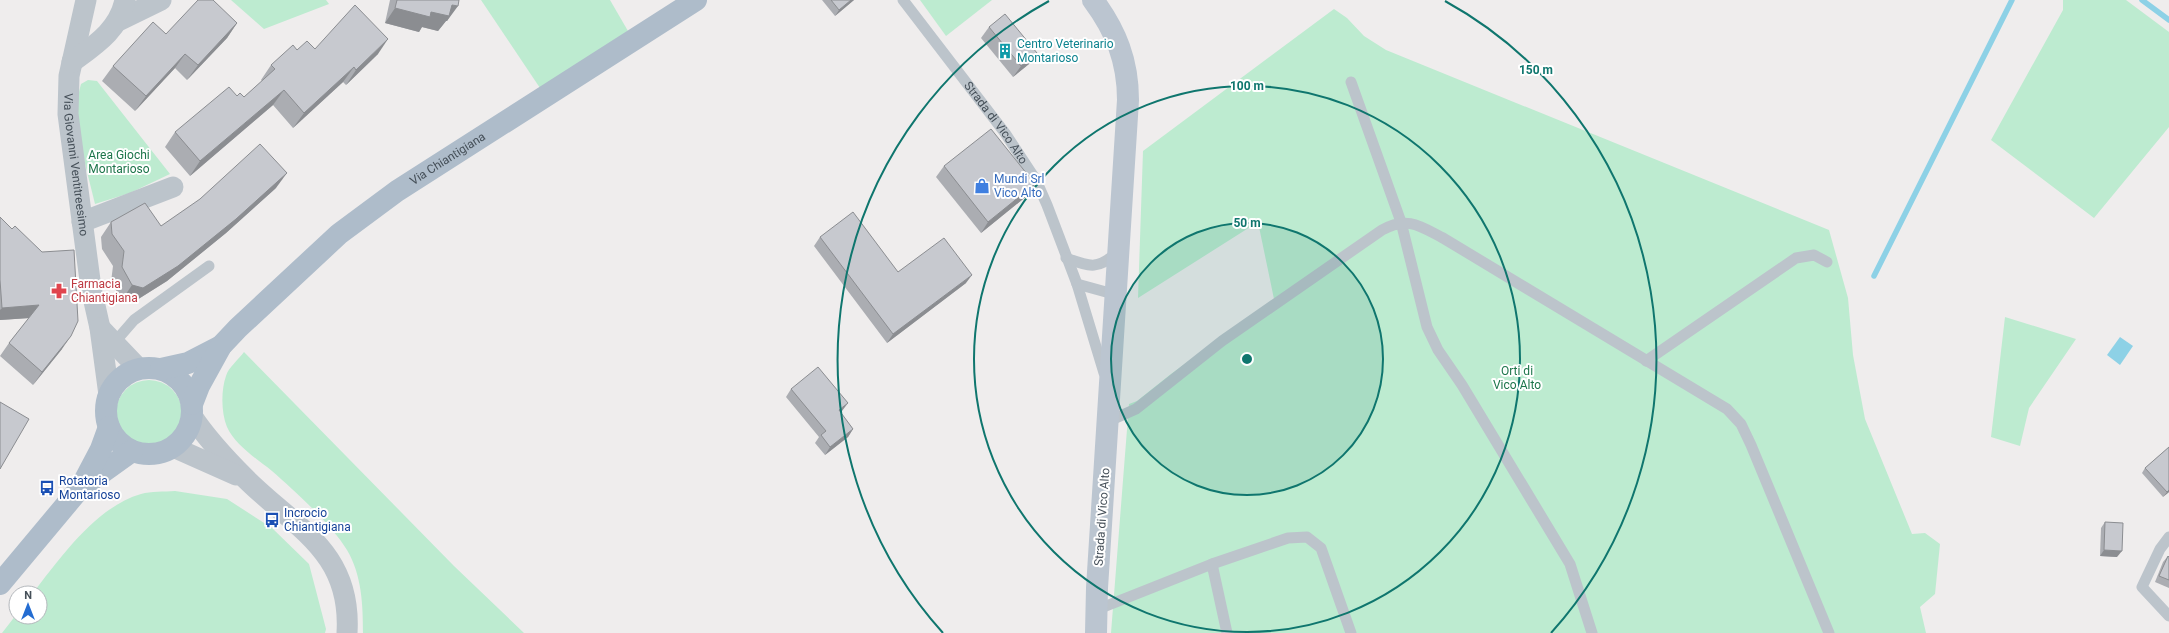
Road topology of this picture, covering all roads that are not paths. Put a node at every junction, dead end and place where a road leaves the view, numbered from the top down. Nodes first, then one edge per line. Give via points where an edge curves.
1 (86, 0) edge
2 (125, 0) edge
3 (161, 0) edge
4 (696, 0) edge
5 (903, 0) edge
6 (1093, 0) edge
7 (118, 21) junction
8 (72, 62) junction
9 (1351, 82) dead end
10 (173, 188) dead end
11 (82, 222) junction
12 (1401, 222) junction
13 (1119, 251) junction
14 (1066, 258) junction
15 (1827, 262) dead end
16 (209, 266) dead end
17 (1077, 284) junction
18 (1117, 295) junction
19 (100, 328) junction
20 (114, 343) junction
21 (221, 346) junction
22 (1646, 361) junction
23 (139, 369) junction
24 (161, 370) junction
25 (109, 395) junction
26 (192, 410) junction
27 (1109, 411) junction
28 (109, 427) junction
29 (173, 447) junction
30 (132, 451) junction
31 (246, 479) junction
32 (81, 487) junction
33 (2169, 537) edge
34 (1212, 564) junction
35 (0, 584) edge
36 (1096, 610) junction
37 (2169, 616) edge
38 (347, 633) edge
39 (1096, 633) edge
40 (1227, 633) edge
41 (1351, 633) edge
42 (1592, 633) edge
43 (1829, 633) edge

1 - 8 street, Via Giovanni Ventitreesimo
2 - 7 street
3 - 7 street
4 - 21 main road, Via Chiantigiana via 369,211 310,260
5 - 14 lane, Strada di Vico Alto via 1026,163 1047,205
6 - 13 street, Strada di Vico Alto via 1116,38 1123,55 1128,83
7 - 8 street via 101,41
8 - 11 street, Via Giovanni Ventitreesimo via 68,114
9 - 12 lane
10 - 11 street
11 - 19 street, Via Giovanni Ventitreesimo via 91,288
12 - 22 lane via 1418,225 1443,238
12 - 27 lane via 1382,230 1222,341 1136,409
12 - 42 lane via 1422,310 1438,350 1462,385 1570,564
13 - 14 lane via 1106,263 1098,266
13 - 18 street, Strada di Vico Alto
14 - 17 lane, Strada di Vico Alto
15 - 22 lane via 1814,255 1796,258
16 - 20 lane via 134,320
17 - 18 lane
17 - 27 lane, Strada di Vico Alto via 1102,366
18 - 27 street, Strada di Vico Alto
19 - 20 street
19 - 25 street, Via Giovanni Ventitreesimo
20 - 23 street
21 - 24 main road, Via Chiantigiana via 188,363
21 - 26 main road, Via Chiantigiana via 199,386
22 - 43 lane via 1727,409 1741,424
23 - 24 main road, Via Chiantigiana
23 - 25 main road, Via Chiantigiana via 126,374 116,383
24 - 26 main road, Via Chiantigiana via 172,374 181,382 188,392
25 - 28 main road via 106,406
26 - 29 main road, Via Chiantigiana via 189,428
26 - 31 street via 214,445
27 - 36 street, Strada di Vico Alto
28 - 30 main road via 122,446
28 - 32 main road via 101,449
29 - 30 main road, Via Chiantigiana via 160,453
29 - 31 street
30 - 32 main road
31 - 38 street via 302,527 326,555 339,577 345,598 348,613
32 - 35 main road
33 - 37 lane via 2156,556 2142,587
34 - 36 lane
34 - 40 lane
34 - 41 lane via 1296,536 1312,539 1324,555
36 - 39 street, Strada di Vico Alto

